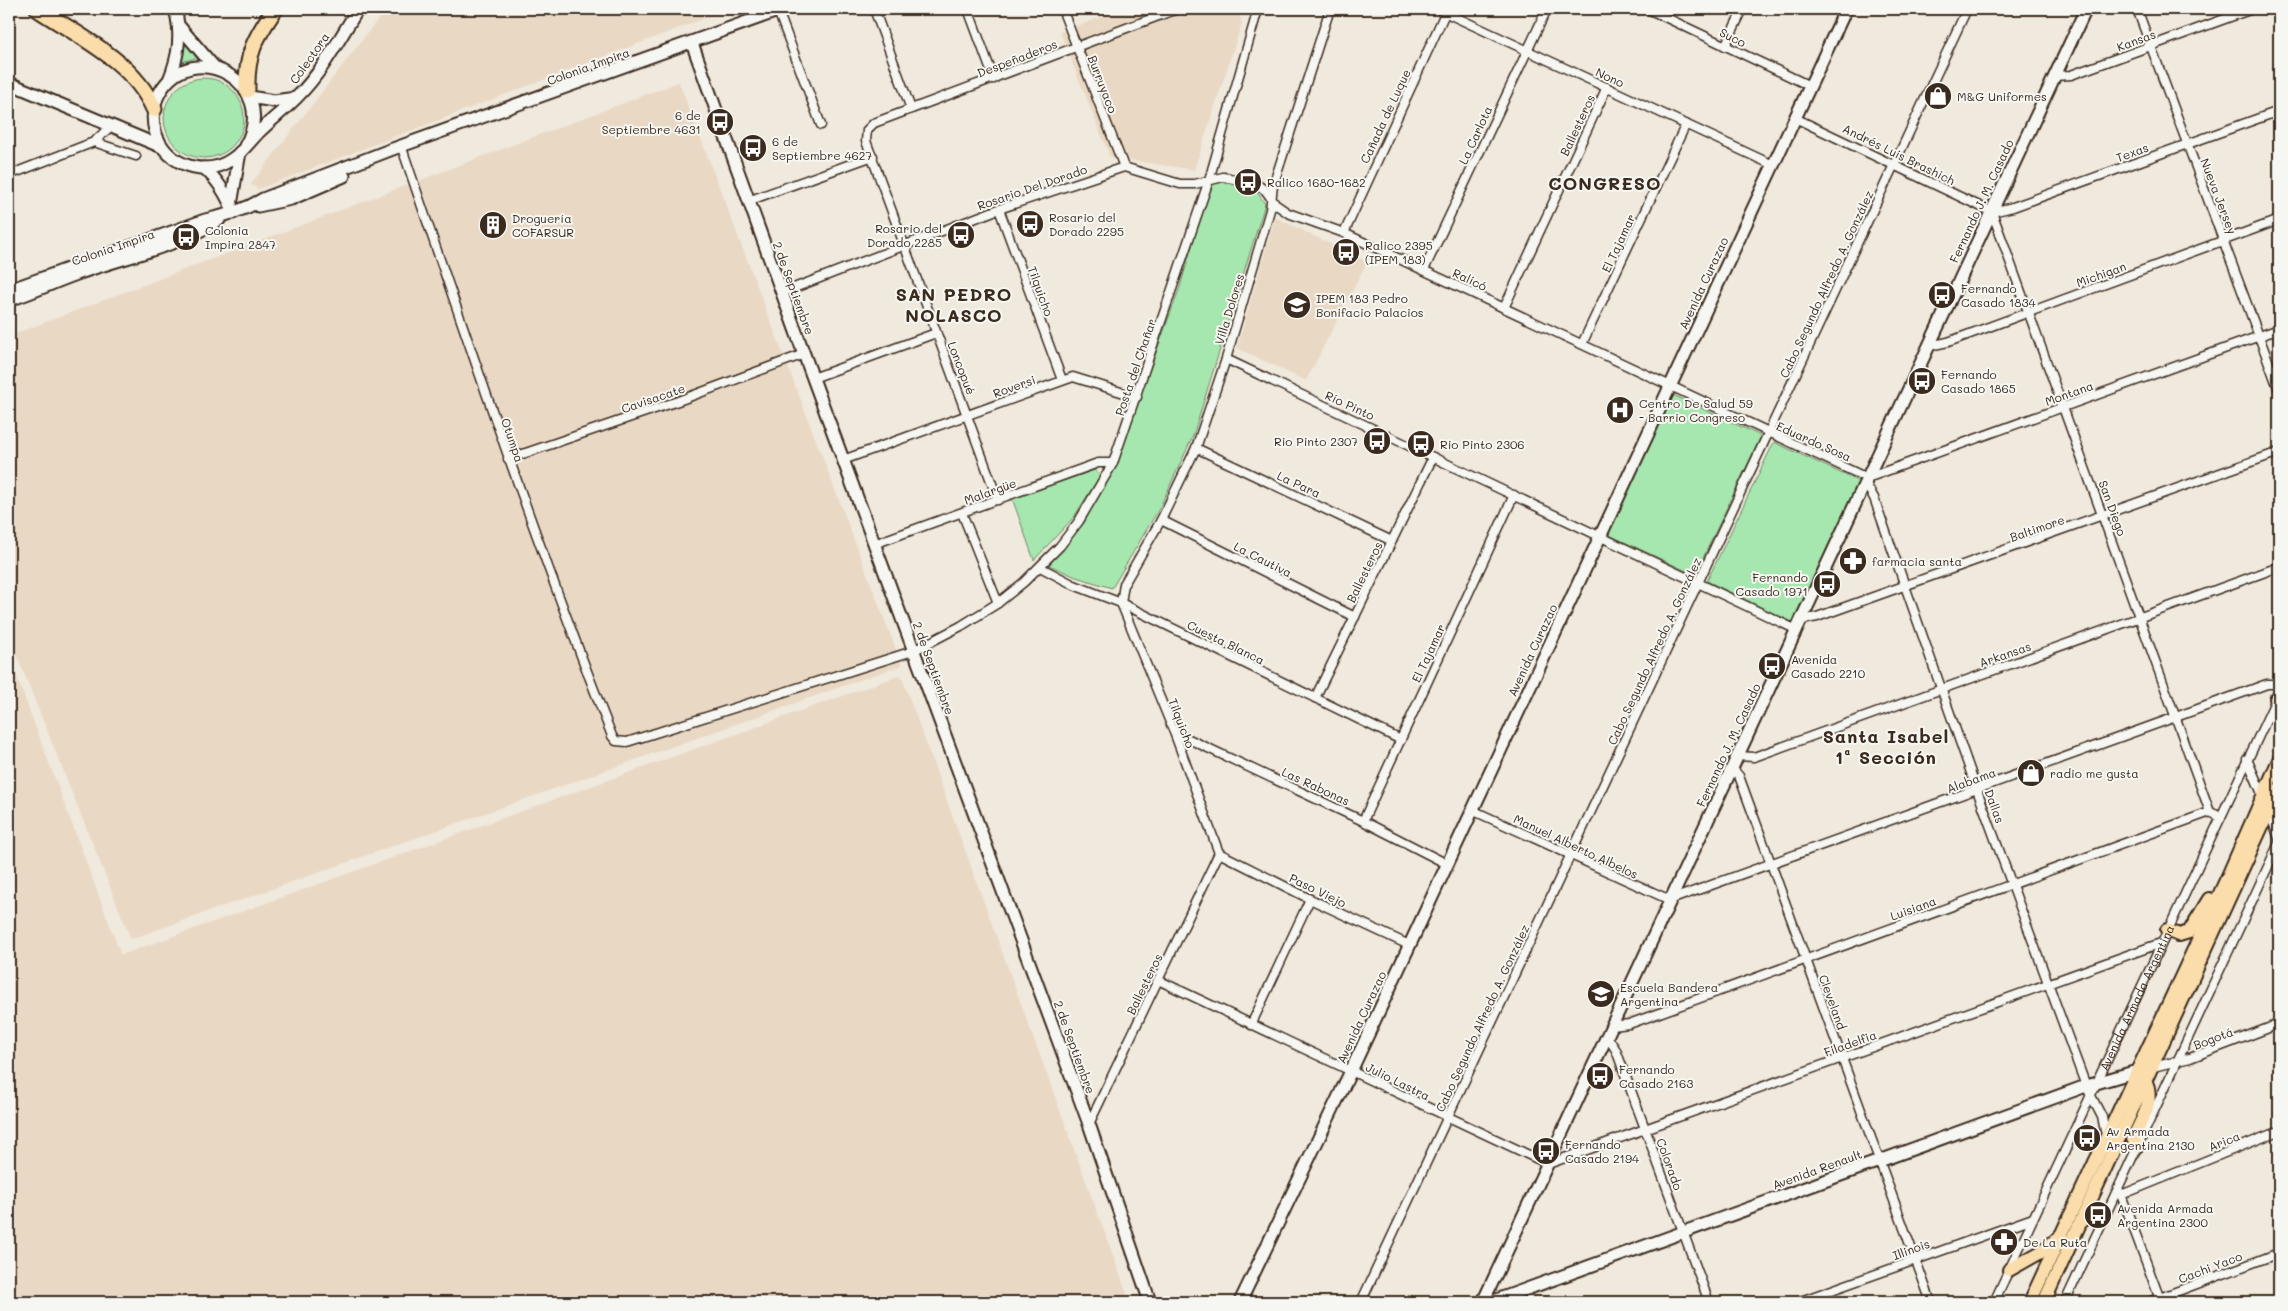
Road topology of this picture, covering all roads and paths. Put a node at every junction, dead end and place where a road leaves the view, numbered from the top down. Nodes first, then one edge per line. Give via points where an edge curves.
1 (38, 9) edge
2 (175, 9) edge
3 (275, 9) edge
4 (358, 9) edge
5 (874, 9) edge
6 (968, 9) edge
7 (1062, 9) edge
8 (1177, 9) edge
9 (1330, 9) edge
10 (1547, 9) edge
11 (1648, 9) edge
12 (1743, 9) edge
13 (1846, 9) edge
14 (1966, 9) edge
15 (2086, 9) edge
16 (2138, 9) edge
17 (2252, 9) edge
18 (780, 10) edge
19 (1444, 10) edge
20 (1256, 11) edge
21 (1157, 12) edge
22 (180, 26) junction
23 (692, 43) junction
24 (1725, 46) junction
25 (2151, 46) junction
26 (1077, 48) junction
27 (1527, 50) junction
28 (216, 68) junction
29 (2054, 76) junction
30 (994, 79) junction
31 (168, 81) junction
32 (9, 83) edge
33 (1810, 86) junction
34 (1606, 87) junction
35 (248, 94) junction
36 (298, 97) junction
37 (154, 109) junction
38 (911, 109) junction
39 (2279, 111) edge
40 (1795, 118) junction
41 (1686, 124) junction
42 (821, 125) dead end
43 (111, 126) junction
44 (867, 130) joint
45 (94, 142) junction
46 (2187, 144) junction
47 (162, 147) junction
48 (402, 148) junction
49 (243, 149) junction
50 (136, 156) dead end
51 (873, 156) junction
52 (1894, 164) junction
53 (1773, 165) junction
54 (1124, 167) junction
55 (204, 168) junction
56 (9, 175) edge
57 (1208, 180) junction
58 (1271, 199) junction
59 (748, 201) junction
60 (999, 209) junction
61 (229, 212) junction
62 (1992, 212) junction
63 (2279, 220) edge
64 (1344, 233) junction
65 (2224, 241) junction
66 (905, 245) junction
67 (1424, 270) junction
68 (9, 290) edge
69 (782, 293) junction
70 (9, 300) edge
71 (1504, 308) junction
72 (2028, 312) junction
73 (2279, 329) edge
74 (936, 333) junction
75 (2260, 336) junction
76 (1582, 344) junction
77 (1929, 346) junction
78 (804, 354) junction
79 (1226, 359) junction
80 (813, 378) junction
81 (1062, 380) junction
82 (1670, 385) junction
83 (2279, 390) edge
84 (1137, 398) junction
85 (2063, 407) junction
86 (967, 415) junction
87 (1768, 433) junction
88 (1196, 448) junction
89 (2279, 452) edge
90 (1433, 457) junction
91 (508, 459) junction
92 (843, 460) junction
93 (1114, 463) junction
94 (1866, 480) junction
95 (1514, 495) junction
96 (998, 500) junction
97 (962, 513) junction
98 (2104, 516) junction
99 (1161, 520) junction
100 (1600, 536) junction
101 (1392, 541) junction
102 (874, 544) junction
103 (1040, 567) junction
104 (2279, 567) edge
105 (1698, 582) junction
106 (1904, 587) junction
107 (998, 602) junction
108 (1121, 603) junction
109 (1355, 617) junction
110 (2141, 619) junction
111 (1799, 625) junction
112 (913, 651) junction
113 (2279, 684) edge
114 (1942, 688) junction
115 (2278, 697) edge
116 (1315, 698) junction
117 (2176, 717) junction
118 (1174, 732) junction
119 (612, 736) joint
120 (1401, 740) junction
121 (1738, 756) junction
122 (2247, 759) junction
123 (2279, 760) edge
124 (1732, 768) junction
125 (2279, 789) edge
126 (1977, 790) junction
127 (2263, 795) junction
128 (1472, 810) junction
129 (2269, 811) junction
130 (2210, 812) junction
131 (2221, 816) junction
132 (1363, 821) junction
133 (2279, 838) edge
134 (2279, 843) edge
135 (1219, 853) junction
136 (1570, 856) junction
137 (1447, 864) junction
138 (1771, 864) junction
139 (2228, 876) junction
140 (2011, 884) junction
141 (1310, 900) junction
142 (1670, 900) junction
143 (2167, 930) junction
144 (2161, 943) junction
145 (1409, 945) junction
146 (1806, 959) junction
147 (1158, 980) junction
148 (2048, 983) junction
149 (2279, 1024) edge
150 (1251, 1025) junction
151 (1609, 1031) junction
152 (1842, 1058) junction
153 (2178, 1060) junction
154 (2153, 1067) junction
155 (1351, 1071) junction
156 (2136, 1072) junction
157 (2146, 1083) junction
158 (2090, 1088) junction
159 (1448, 1118) junction
160 (1089, 1124) junction
161 (1645, 1129) junction
162 (2279, 1131) edge
163 (2106, 1135) junction
164 (2137, 1146) junction
165 (1880, 1161) junction
166 (1548, 1164) junction
167 (2119, 1191) junction
168 (2033, 1218) junction
169 (1684, 1232) junction
170 (2061, 1234) junction
171 (2279, 1253) edge
172 (1915, 1259) junction
173 (2008, 1270) junction
174 (2161, 1300) edge
175 (1150, 1302) edge
176 (1240, 1302) edge
177 (1361, 1302) edge
178 (1483, 1302) edge
179 (1491, 1302) edge
180 (1709, 1302) edge
181 (1798, 1302) edge
182 (1931, 1302) edge
183 (1994, 1302) edge
184 (2030, 1302) edge
185 (2044, 1302) edge
186 (2065, 1302) edge
187 (2150, 1302) edge

1 - 37 highway via 132,75 148,95
2 - 22 street
3 - 35 highway via 249,54
4 - 36 street, Colectora via 326,61
5 - 38 street
6 - 30 street
7 - 26 street, Burruyaco
8 - 21 street, Despeñaderos
9 - 58 street, Villa Dolores
10 - 27 street, La Carlota
11 - 24 street, Suco
12 - 24 street
13 - 33 street, Avenida Curazao
14 - 52 street, Cabo Segundo Alfredo A. González
15 - 29 street, Fernando J. M. Casado
16 - 25 street, Nueva Jersey
17 - 25 street, Kansas
18 - 23 street, Colonia Impira
18 - 42 street
19 - 27 street, Nono
19 - 64 street, Cañada de Luque
20 - 57 street, Posta del Chañar
21 - 26 street, Despeñaderos
22 - 28 street
22 - 31 street via 178,55
23 - 48 street, Colonia Impira
23 - 59 street, 2 de Septiembre
24 - 33 street, Suco
25 - 29 street, Kansas via 2071,75
25 - 46 street, Nueva Jersey
26 - 30 street, Despeñaderos
26 - 54 street, Burruyaco
27 - 34 street, Nono
27 - 67 street, La Carlota
28 - 31 street via 192,68
28 - 35 street via 230,74
29 - 62 street, Fernando J. M. Casado
30 - 38 street, Despeñaderos
31 - 37 street
32 - 43 street
33 - 40 street, Avenida Curazao
34 - 41 street, Nono
34 - 71 street, Ballesteros
35 - 36 street via 274,101
35 - 49 street via 254,122
36 - 49 street, Colectora
37 - 47 street via 155,131
38 - 44 street, Despeñaderos via 874,123
39 - 46 street, Texas
40 - 52 street, Andrés Luis Brashich
40 - 53 street, Avenida Curazao
41 - 53 street, Nono
41 - 76 street, El Tajamar
43 - 45 street
43 - 47 street
44 - 51 street, Loncopué via 866,141
45 - 50 street
45 - 56 street
46 - 62 street, Texas
46 - 65 street, Nueva Jersey
47 - 55 street via 181,163
48 - 61 street, Colonia Impira
48 - 91 street, Otumpa
49 - 55 street via 219,166
49 - 61 street
51 - 59 street
51 - 66 street, Loncopué
52 - 62 street, Andrés Luis Brashich
52 - 87 street, Cabo Segundo Alfredo A. González
53 - 82 street, Avenida Curazao
54 - 57 street via 1180,184
54 - 60 street, Rosario Del Dorado
55 - 61 street via 216,181
57 - 58 street, Ralicó via 1223,177 1255,183
57 - 84 street, Posta del Chañar
58 - 64 street, Ralicó via 1288,213
58 - 79 street, Villa Dolores
59 - 69 street, 2 de Septiembre
60 - 66 street, Rosario Del Dorado
60 - 81 street, Tilquicho
61 - 68 street, Colonia Impira
61 - 70 street, Colonia Impira via 207,228
62 - 72 street, San Diego
62 - 77 street, Fernando J. M. Casado
63 - 65 street, Michigan
64 - 67 street, Ralicó
65 - 72 street, Michigan
65 - 75 street, Nueva Jersey
66 - 69 street, Rosario Del Dorado
66 - 74 street, Loncopué
67 - 71 street, Ralicó
69 - 78 street, 2 de Septiembre
71 - 76 street, Ralicó
72 - 77 street, Michigan
72 - 85 street, San Diego
73 - 75 street, Montana
74 - 80 street
74 - 86 street, Loncopué
75 - 83 street, Nueva Jersey
75 - 85 street, Montana
76 - 82 street, Ralicó
77 - 94 street, Fernando J. M. Casado
78 - 80 street, 2 de Septiembre
78 - 91 street, Cavisacate
79 - 88 street, Villa Dolores
79 - 90 street, Río Pinto
80 - 92 street, 2 de Septiembre
81 - 84 street, Roversi via 1073,377
81 - 86 street, Roversi
82 - 87 street, Eduardo Sosa
82 - 100 street, Avenida Curazao
84 - 93 street, Posta del Chañar
85 - 94 street, Montana
85 - 98 street, San Diego
86 - 92 street, Roversi
86 - 96 street, Loncopué
87 - 94 street, Eduardo Sosa
87 - 105 street, Cabo Segundo Alfredo A. González
88 - 99 street, Villa Dolores
88 - 101 street, La Para
89 - 98 street, Baltimore
90 - 95 street, Río Pinto
90 - 101 street, Ballesteros
91 - 119 street, Otumpa
92 - 102 street, 2 de Septiembre
93 - 96 street, Malargüe via 1098,463
93 - 103 street, Posta del Chañar via 1079,521
94 - 106 street, Dallas
94 - 111 street, Fernando J. M. Casado
95 - 100 street, Río Pinto
95 - 120 street, El Tajamar
96 - 97 street, Malargüe
97 - 102 street, Malargüe
97 - 107 street
98 - 106 street, Baltimore
98 - 110 street, San Diego
99 - 108 street, Villa Dolores via 1124,584
99 - 109 street, La Cautiva
100 - 105 street, Río Pinto
100 - 128 street, Avenida Curazao
101 - 109 street, Ballesteros
102 - 112 street, 2 de Septiembre
103 - 107 street, Posta del Chañar
103 - 108 street, Cuesta Blanca
104 - 110 street, Arkansas
105 - 111 street, Río Pinto
105 - 136 street, Cabo Segundo Alfredo A. González
106 - 111 street, Baltimore
106 - 114 street, Dallas
107 - 112 street, Posta del Chañar
108 - 116 street, Cuesta Blanca
108 - 118 street, Tilquicho
109 - 116 street, Ballesteros
110 - 114 street, Arkansas
110 - 117 street, San Diego
111 - 121 street, Fernando J. M. Casado
112 - 119 street, Posta del Chañar via 627,742 616,741
112 - 160 street, 2 de Septiembre
113 - 117 street, Alabama via 2267,684
114 - 121 street, Arkansas via 1754,757
114 - 126 street, Dallas
115 - 122 street, Avenida Armada Argentina
116 - 120 street, Cuesta Blanca
117 - 126 street, Alabama
117 - 130 street, San Diego
118 - 132 street, Las Rabonas
118 - 135 street, Tilquicho
120 - 132 street, El Tajamar
121 - 124 street, Fernando J. M. Casado
122 - 127 street
122 - 131 street, Avenida Armada Argentina
123 - 127 main road
124 - 138 street, Cleveland via 1739,776
124 - 142 street, Fernando J. M. Casado
125 - 129 main road
126 - 138 street, Alabama
126 - 140 street, Dallas
127 - 129 street
127 - 139 main road
128 - 136 street, Manuel Alberto Albelos
128 - 137 street, Avenida Curazao
129 - 133 street
129 - 154 main road
130 - 131 street
130 - 140 street, Luisiana
131 - 143 street, Avenida Armada Argentina
132 - 137 street, Las Rabonas
134 - 153 street
135 - 141 street, Paso Viejo
135 - 147 street, Ballesteros
136 - 142 street, Manuel Alberto Albelos
136 - 159 street, Cabo Segundo Alfredo A. González
137 - 145 street, Avenida Curazao
138 - 142 street, Alabama
138 - 146 street, Cleveland
139 - 143 main road via 2217,884 2189,932 2179,934
139 - 156 main road
140 - 146 street, Luisiana
140 - 148 street, Dallas
141 - 145 street, Paso Viejo
141 - 150 street
142 - 151 street, Fernando J. M. Casado
143 - 144 street, Avenida Armada Argentina
144 - 148 street, Filadelfia
144 - 158 street, Avenida Armada Argentina
145 - 155 street, Avenida Curazao
146 - 151 street, Luisiana
146 - 152 street, Cleveland
147 - 150 street, Julio Lastra
147 - 160 street, Ballesteros
148 - 152 street, Filadelfia
148 - 158 street, Dallas
149 - 153 street, Bogotá
150 - 155 street, Julio Lastra
151 - 161 street, Colorado
151 - 166 street, Fernando J. M. Casado
152 - 161 street, Filadelfia
152 - 165 street, Cleveland
153 - 154 street, Bogotá
153 - 164 street
154 - 156 street, Avenida Renault
154 - 157 main road
155 - 159 street, Julio Lastra
155 - 176 street, Avenida Curazao
156 - 158 street, Avenida Renault
156 - 163 main road
157 - 164 main road via 2150,1095 2133,1139
157 - 185 main road
158 - 163 street, Dallas
158 - 165 street, Avenida Renault
158 - 168 street, Avenida Armada Argentina
159 - 166 street, Julio Lastra
159 - 177 street, Cabo Segundo Alfredo A. González
160 - 175 street, 2 de Septiembre
161 - 166 street, Filadelfia
161 - 169 street, Colorado
162 - 167 street, Arica
163 - 170 main road
164 - 167 street
165 - 169 street, Avenida Renault
165 - 172 street, Cleveland
166 - 178 street, Fernando J. M. Casado
167 - 174 street
167 - 186 street
168 - 172 street, Illinois
168 - 173 street, Avenida Armada Argentina
169 - 179 street, Avenida Renault
169 - 180 street, Colorado
170 - 173 main road via 2041,1252
170 - 184 main road
171 - 174 street, Cachi Yaco
172 - 181 street, Illinois
172 - 182 street, Cleveland
173 - 183 street, Avenida Armada Argentina
174 - 187 street, Cachi Yaco

